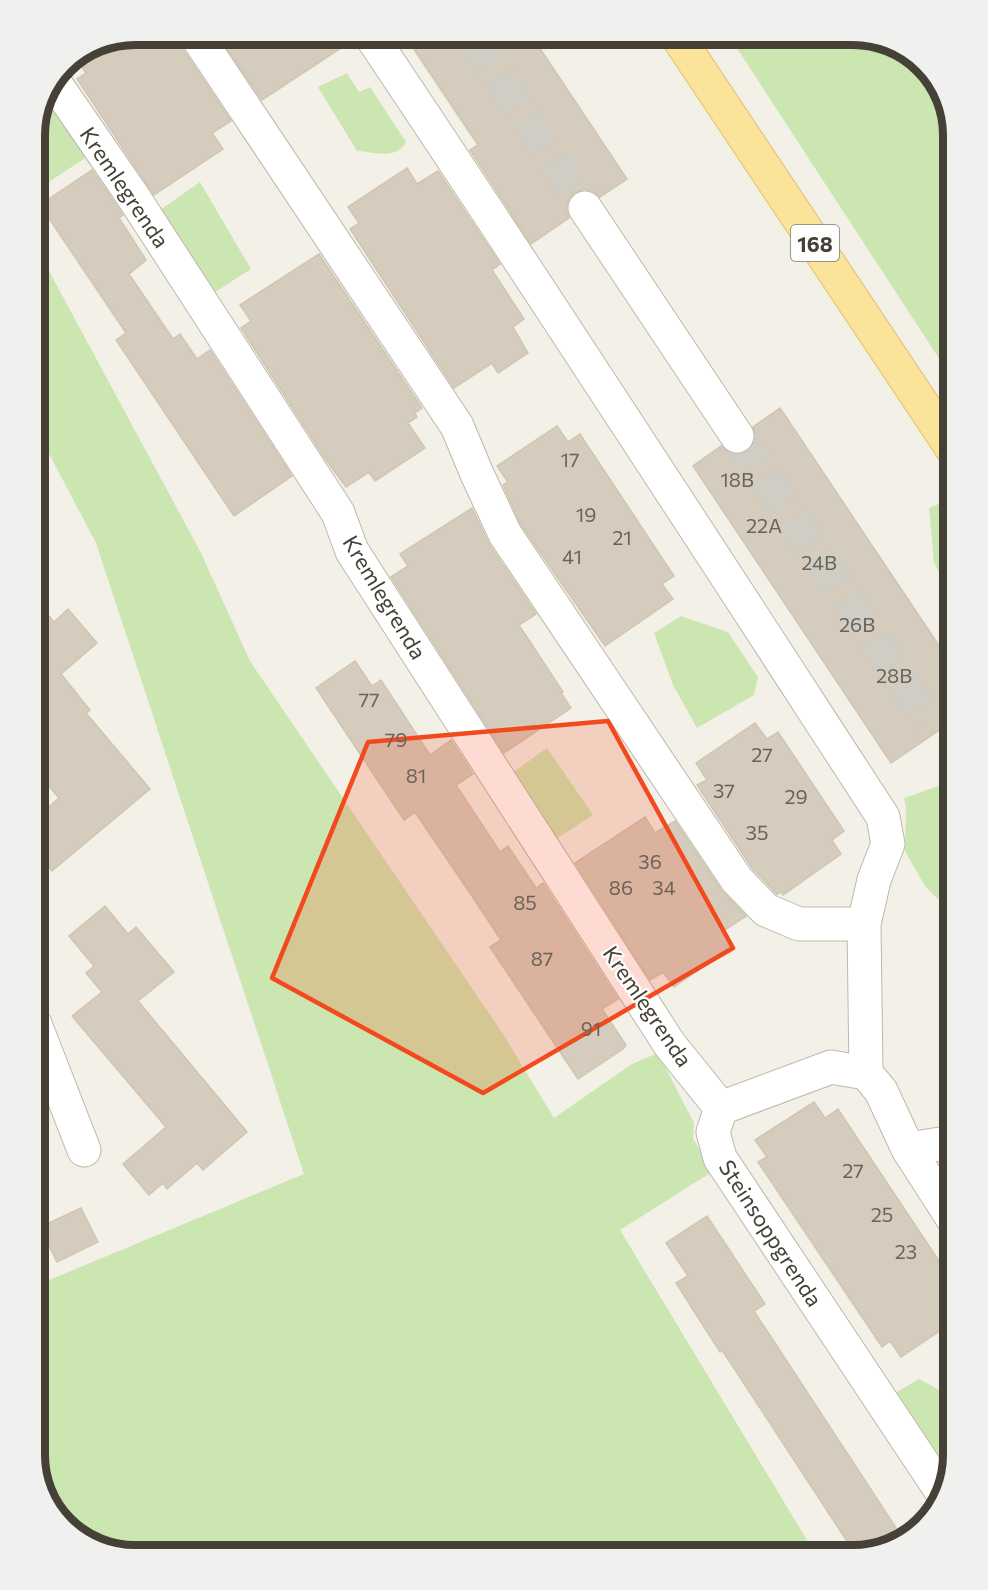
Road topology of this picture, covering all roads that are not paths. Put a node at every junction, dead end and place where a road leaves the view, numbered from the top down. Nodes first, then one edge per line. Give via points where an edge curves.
1 (203, 45) edge
2 (377, 45) edge
3 (683, 45) edge
4 (59, 87) edge
5 (585, 208) tunnel mouth
6 (943, 434) edge
7 (737, 436) tunnel mouth
8 (864, 924) junction
9 (45, 1052) edge
10 (866, 1073) junction
11 (721, 1108) junction
12 (943, 1144) edge
13 (908, 1149) junction
14 (84, 1150) dead end
15 (943, 1202) edge
16 (938, 1485) edge

1 - 8 street via 457,426 506,534 737,880 766,910 798,924
2 - 8 street via 884,817 888,844 874,880
3 - 6 main road, 168
4 - 11 street, Kremlegrenda via 338,513 352,550 670,1045
5 - 7 street
8 - 10 street
9 - 14 street
10 - 11 street via 831,1067
10 - 13 street via 881,1091
11 - 16 street, Steinsoppgrenda via 713,1132 720,1158
12 - 13 street
13 - 15 street

